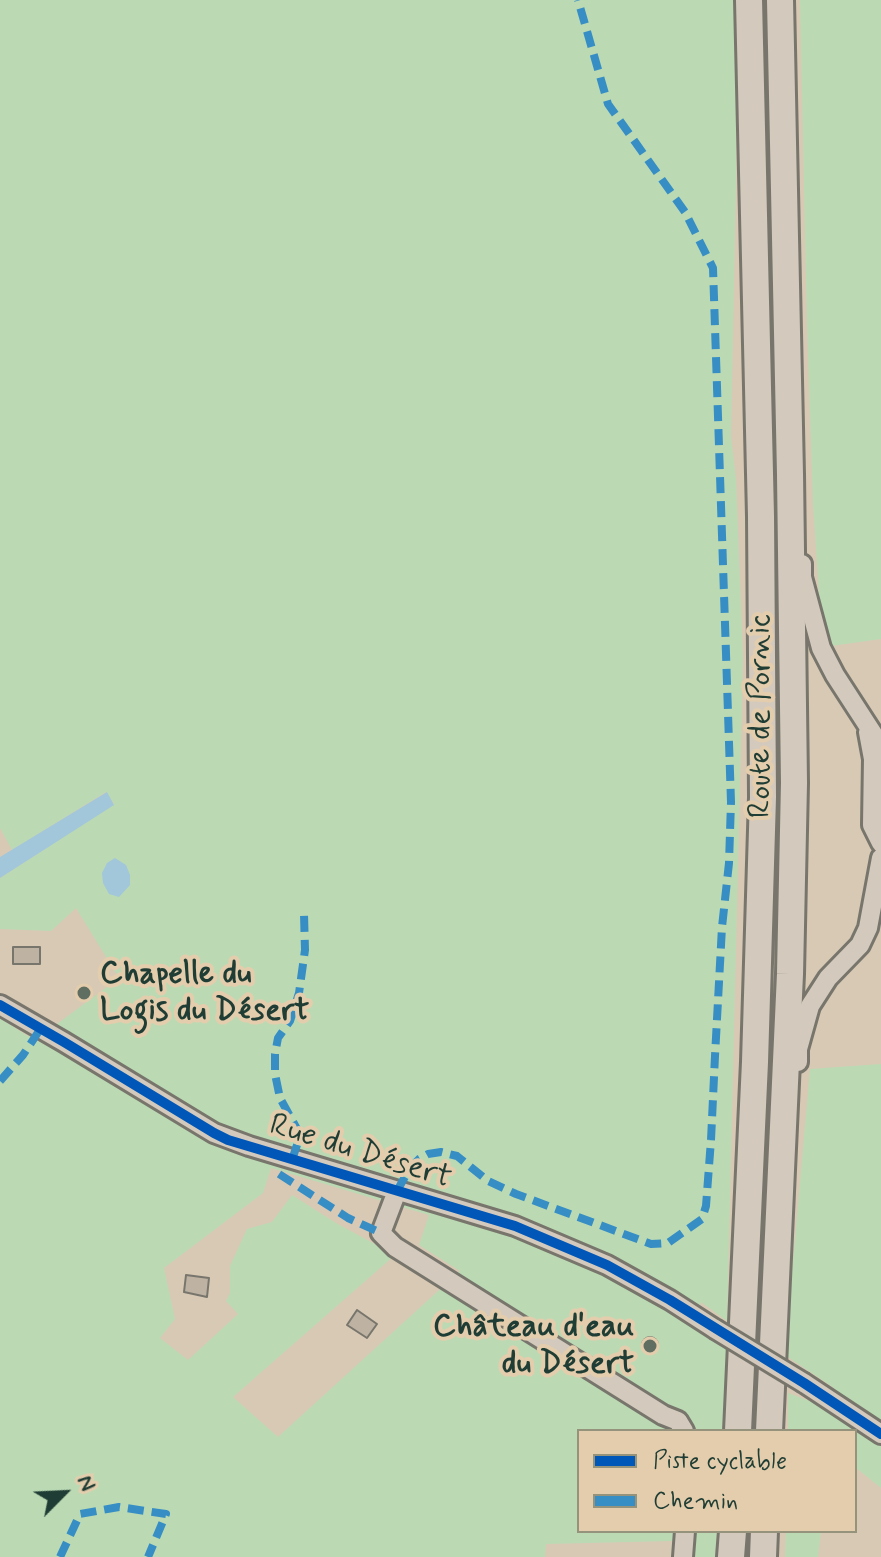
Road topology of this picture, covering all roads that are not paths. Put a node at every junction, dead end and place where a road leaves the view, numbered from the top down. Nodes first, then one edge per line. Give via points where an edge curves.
1 (749, 0) edge
2 (780, 0) edge
3 (790, 474) junction
4 (866, 722) junction
5 (881, 746) edge
6 (881, 843) edge
7 (881, 858) edge
8 (880, 919) edge
9 (860, 945) junction
10 (0, 1005) edge
11 (785, 1086) junction
12 (397, 1191) junction
13 (683, 1429) edge
14 (738, 1429) edge
15 (769, 1429) edge
16 (881, 1434) edge
17 (685, 1533) edge
18 (733, 1533) edge
19 (764, 1533) edge
20 (683, 1557) edge
21 (731, 1557) edge
22 (763, 1557) edge

1 - 14 highway, Route de Pornic via 763,797
2 - 3 highway, Route de Pornic
3 - 4 street via 801,498 802,577 821,648
3 - 11 highway, Route de Pornic via 794,783
4 - 5 street
4 - 6 street via 873,759 872,825
7 - 9 street
8 - 9 street
9 - 11 street via 810,1006 798,1062
10 - 12 street, Rue du Désert via 214,1133
11 - 15 highway, Route de Pornic
12 - 13 street via 381,1233 395,1247 678,1421
12 - 16 street, Rue du Désert, bridge via 515,1226 607,1265
17 - 20 street
18 - 21 highway
19 - 22 highway

